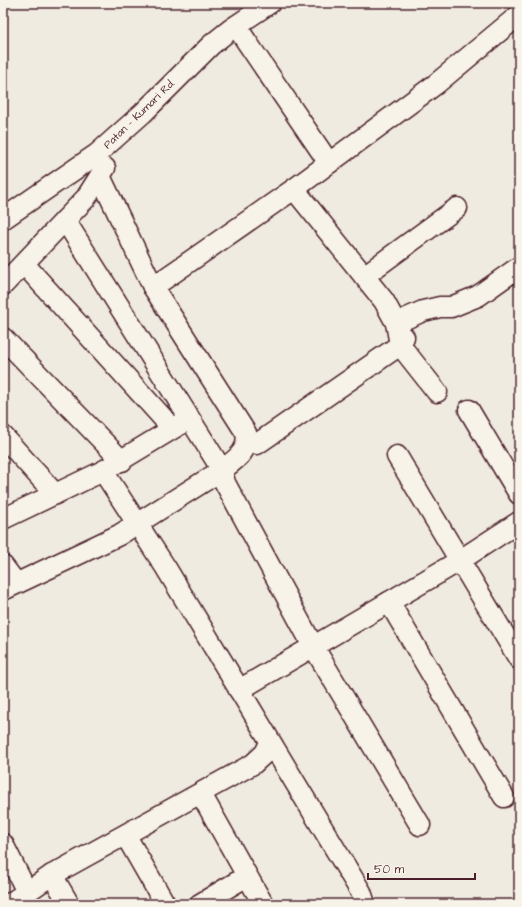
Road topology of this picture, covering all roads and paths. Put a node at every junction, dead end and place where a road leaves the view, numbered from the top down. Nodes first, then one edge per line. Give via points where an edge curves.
1 (270, 3) edge
2 (519, 15) edge
3 (236, 26) junction
4 (119, 134) junction
5 (329, 163) junction
6 (100, 176) junction
7 (294, 189) junction
8 (457, 208) dead end
9 (3, 219) edge
10 (65, 220) junction
11 (24, 264) junction
12 (519, 267) edge
13 (364, 276) junction
14 (3, 285) edge
15 (153, 287) junction
16 (400, 335) junction
17 (3, 338) edge
18 (437, 392) dead end
19 (469, 410) dead end
20 (190, 419) junction
21 (172, 428) junction
22 (3, 436) edge
23 (257, 444) dead end
24 (397, 456) dead end
25 (122, 461) junction
26 (222, 470) junction
27 (103, 471) junction
28 (55, 494) junction
29 (519, 494) edge
30 (3, 520) edge
31 (519, 522) edge
32 (138, 524) junction
33 (459, 561) junction
34 (3, 566) edge
35 (9, 587) edge
36 (389, 602) junction
37 (314, 646) junction
38 (519, 659) edge
39 (239, 690) junction
40 (270, 743) junction
41 (201, 794) junction
42 (504, 797) dead end
43 (420, 825) dead end
44 (126, 836) junction
45 (3, 844) edge
46 (52, 875) junction
47 (248, 876) junction
48 (27, 892) junction
49 (9, 904) edge
50 (69, 904) edge
51 (164, 904) edge
52 (200, 904) edge
53 (263, 904) edge
54 (365, 904) edge

1 - 3 street, Patan - Kumari Rd.
2 - 5 street via 436,84
3 - 4 street, Patan - Kumari Rd. via 186,68
3 - 5 street
4 - 6 street
4 - 9 street, Patan - Kumari Rd. via 97,154
5 - 7 street
6 - 10 street via 86,198
6 - 15 street
7 - 13 street
7 - 15 street
8 - 13 street
10 - 11 street
10 - 20 street
11 - 14 street
11 - 21 street
12 - 16 street via 478,296 451,307 423,311
13 - 16 street via 384,301
15 - 26 street via 246,433 246,446 242,453
16 - 18 street
16 - 23 street
17 - 25 street
19 - 29 street
20 - 21 street
20 - 26 street
21 - 25 street
22 - 28 street
24 - 33 street
25 - 27 street
26 - 32 street
26 - 37 street via 225,483
27 - 28 street
27 - 32 street
28 - 30 street
31 - 33 street
32 - 35 street
32 - 39 street
33 - 36 street
33 - 38 street
34 - 35 street
36 - 37 street
36 - 42 street
37 - 39 street
37 - 43 street
39 - 40 street
40 - 41 street via 266,753 253,764
40 - 54 street via 361,892
41 - 44 street
41 - 47 street
44 - 46 street
44 - 51 street
45 - 48 street
46 - 48 street
46 - 50 street
47 - 52 street
47 - 53 street
48 - 49 street

